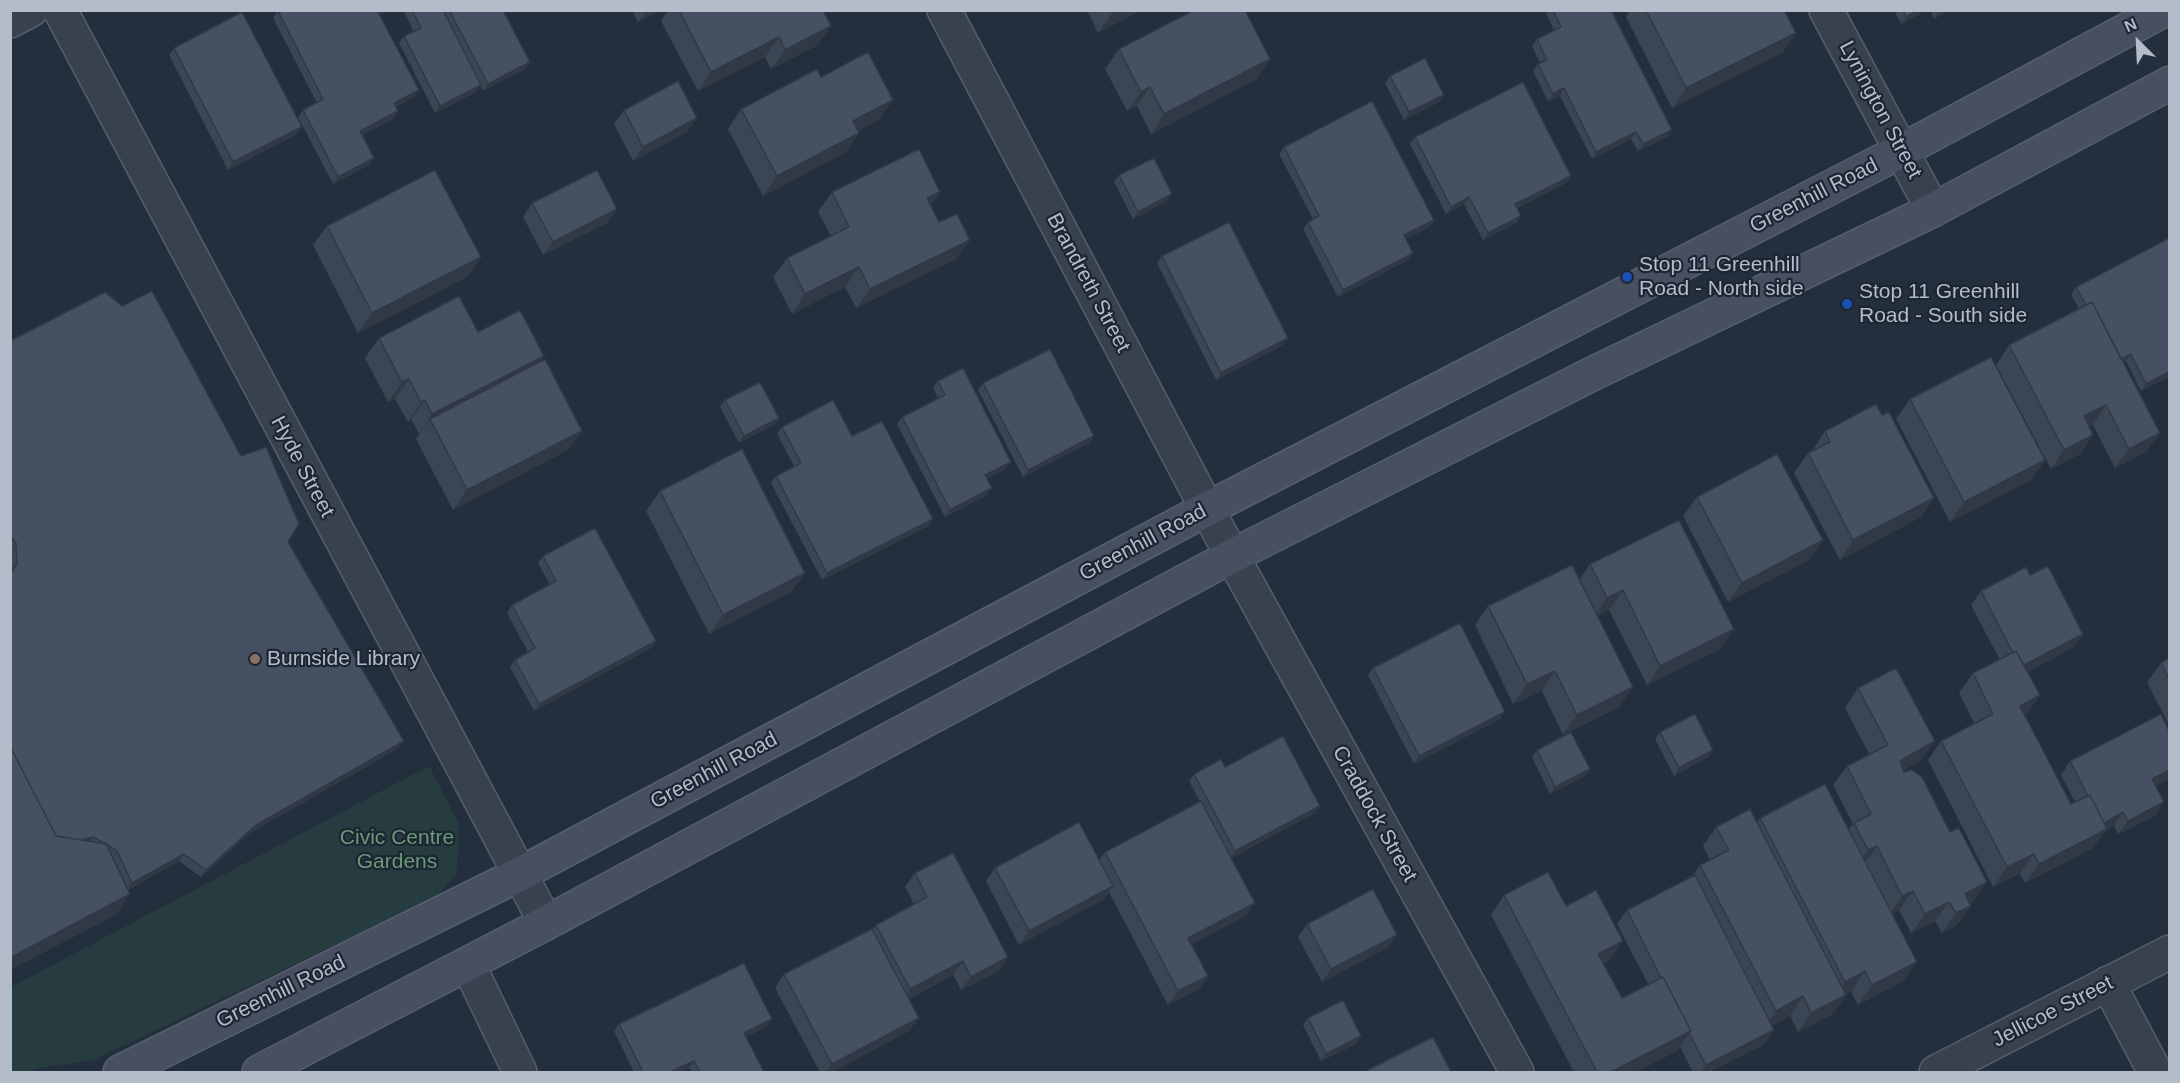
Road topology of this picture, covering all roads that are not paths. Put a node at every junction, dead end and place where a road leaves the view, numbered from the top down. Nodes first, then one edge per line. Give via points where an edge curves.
1 (31, 10) edge
2 (60, 10) edge
3 (944, 10) edge
4 (1826, 10) edge
5 (2164, 10) edge
6 (10, 21) edge
7 (2169, 83) edge
8 (1901, 151) junction
9 (1933, 210) junction
10 (1207, 509) junction
11 (1232, 556) junction
12 (519, 874) junction
13 (546, 923) junction
14 (2169, 952) edge
15 (468, 964) junction
16 (2108, 983) junction
17 (120, 1072) edge
18 (259, 1072) edge
19 (520, 1072) edge
20 (1517, 1072) edge
21 (1936, 1072) edge
22 (2156, 1072) edge

1 - 6 street
2 - 12 street, Hyde Street
3 - 10 street, Brandreth Street
4 - 8 street, Lynington Street
5 - 8 main road, Greenhill Road
7 - 9 main road
8 - 9 street, Lynington Street
8 - 10 main road, Greenhill Road
9 - 11 main road via 1594,373
10 - 11 street, Brandreth Street
10 - 12 main road, Greenhill Road
11 - 13 main road
11 - 20 street, Craddock Street
12 - 13 street, Hyde Street
12 - 17 main road, Greenhill Road
13 - 15 main road
14 - 16 street, Jellicoe Street
15 - 18 main road
15 - 19 street
16 - 21 street, Jellicoe Street
16 - 22 street

